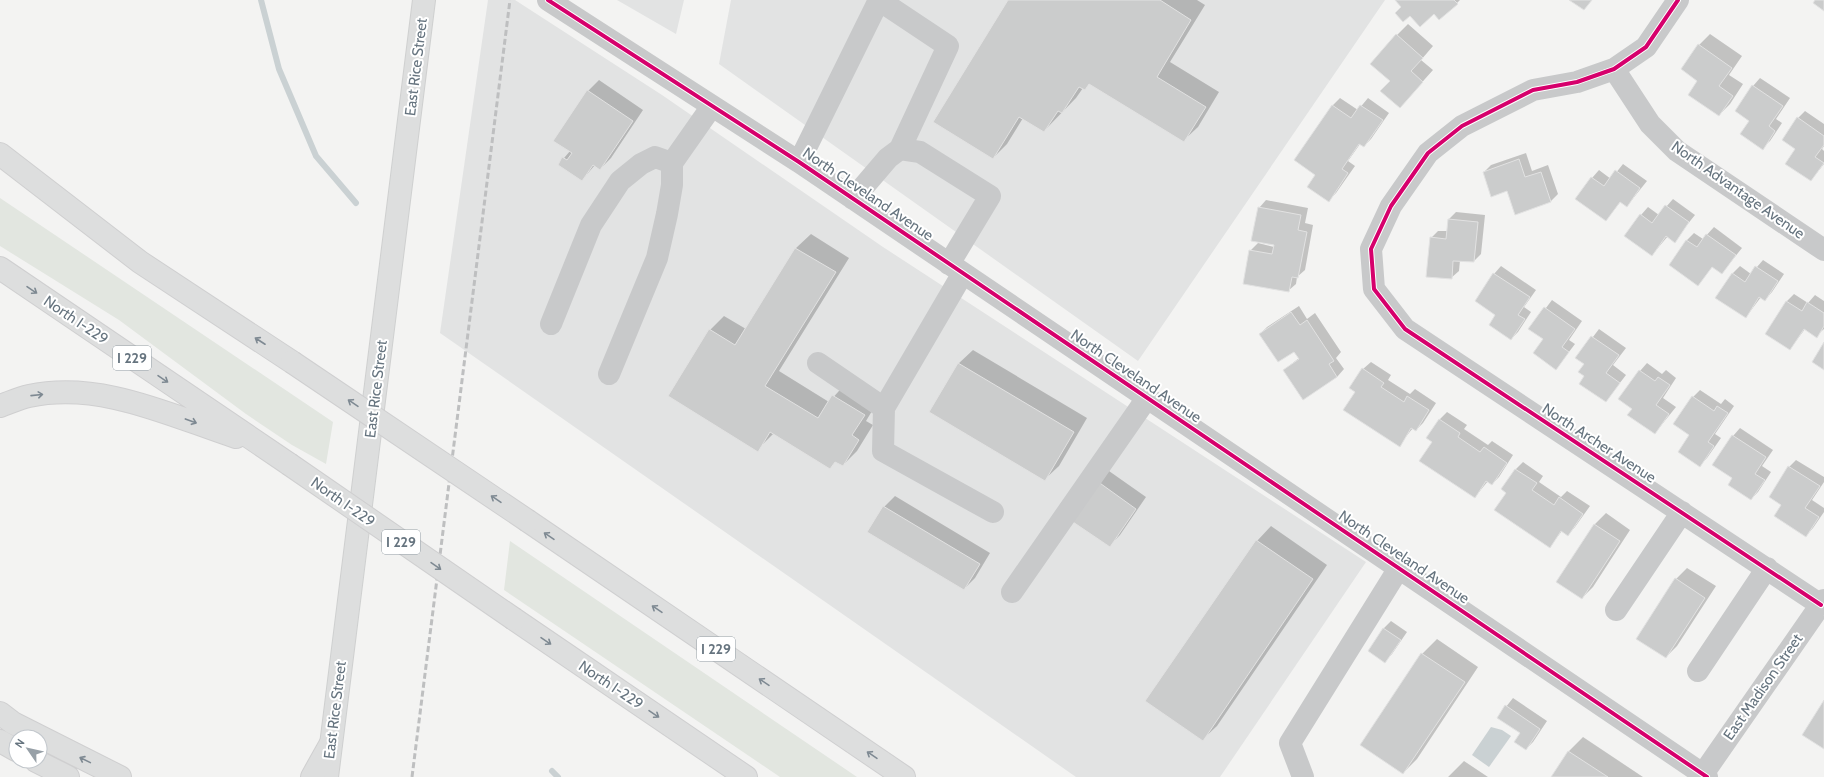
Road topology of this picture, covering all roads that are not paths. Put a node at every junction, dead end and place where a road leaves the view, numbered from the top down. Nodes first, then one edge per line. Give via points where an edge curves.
1 (424, 0) edge
2 (1678, 0) edge
3 (561, 3) edge
4 (1614, 68) junction
5 (712, 106) junction
6 (900, 149) junction
7 (0, 154) edge
8 (799, 162) junction
9 (672, 163) junction
10 (0, 169) edge
11 (853, 199) junction
12 (1824, 250) edge
13 (140, 262) junction
14 (0, 268) edge
15 (956, 268) junction
16 (551, 324) dead end
17 (818, 363) dead end
18 (609, 374) dead end
19 (1147, 398) junction
20 (0, 406) edge
21 (884, 408) junction
22 (263, 446) junction
23 (993, 512) dead end
24 (1682, 512) junction
25 (1399, 568) junction
26 (1767, 568) junction
27 (1012, 592) dead end
28 (1822, 603) edge
29 (1616, 610) dead end
30 (1698, 670) dead end
31 (0, 713) edge
32 (331, 743) junction
33 (48, 767) edge
34 (1705, 776) edge
35 (68, 777) edge
36 (120, 777) edge
37 (312, 777) edge
38 (327, 777) edge
39 (746, 777) edge
40 (904, 777) edge
41 (1303, 777) edge

1 - 32 main road, East Rice Street
2 - 4 street via 1646,47
3 - 5 street, North Cleveland Avenue
4 - 12 street, North Advantage Avenue via 1650,124 1677,151
4 - 24 street, North Archer Avenue via 1577,82 1533,90 1462,126 1428,153 1391,206 1372,249 1374,289 1405,329
5 - 8 street, North Cleveland Avenue
5 - 9 street
6 - 8 street via 948,46 879,0
6 - 11 street via 888,158
6 - 15 street via 920,152 990,196
7 - 13 main road
8 - 11 street, North Cleveland Avenue
9 - 16 street via 655,158 641,164 620,181 591,225
9 - 18 street via 672,185 657,258
10 - 13 main road, I 229
11 - 15 street, North Cleveland Avenue
40 -> 13 main road, I 229, bridge via 528,521
14 -> 22 main road, North I-229 / I 229
15 - 19 street, North Cleveland Avenue
15 - 21 street
17 - 21 street
19 - 25 street, North Cleveland Avenue
19 - 27 street
20 -> 22 main road via 28,396 63,392 99,395 142,404
21 - 23 street via 883,451
22 -> 39 main road, North I-229 / I 229, bridge
24 - 26 street, North Archer Avenue
24 - 29 street
25 - 34 street, North Cleveland Avenue
25 - 41 street via 1290,743
26 - 28 street, North Archer Avenue
26 - 30 street
28 - 34 street, East Madison Street
36 -> 31 main road via 19,726
32 - 37 main road
32 - 38 main road, East Rice Street
33 - 35 main road

